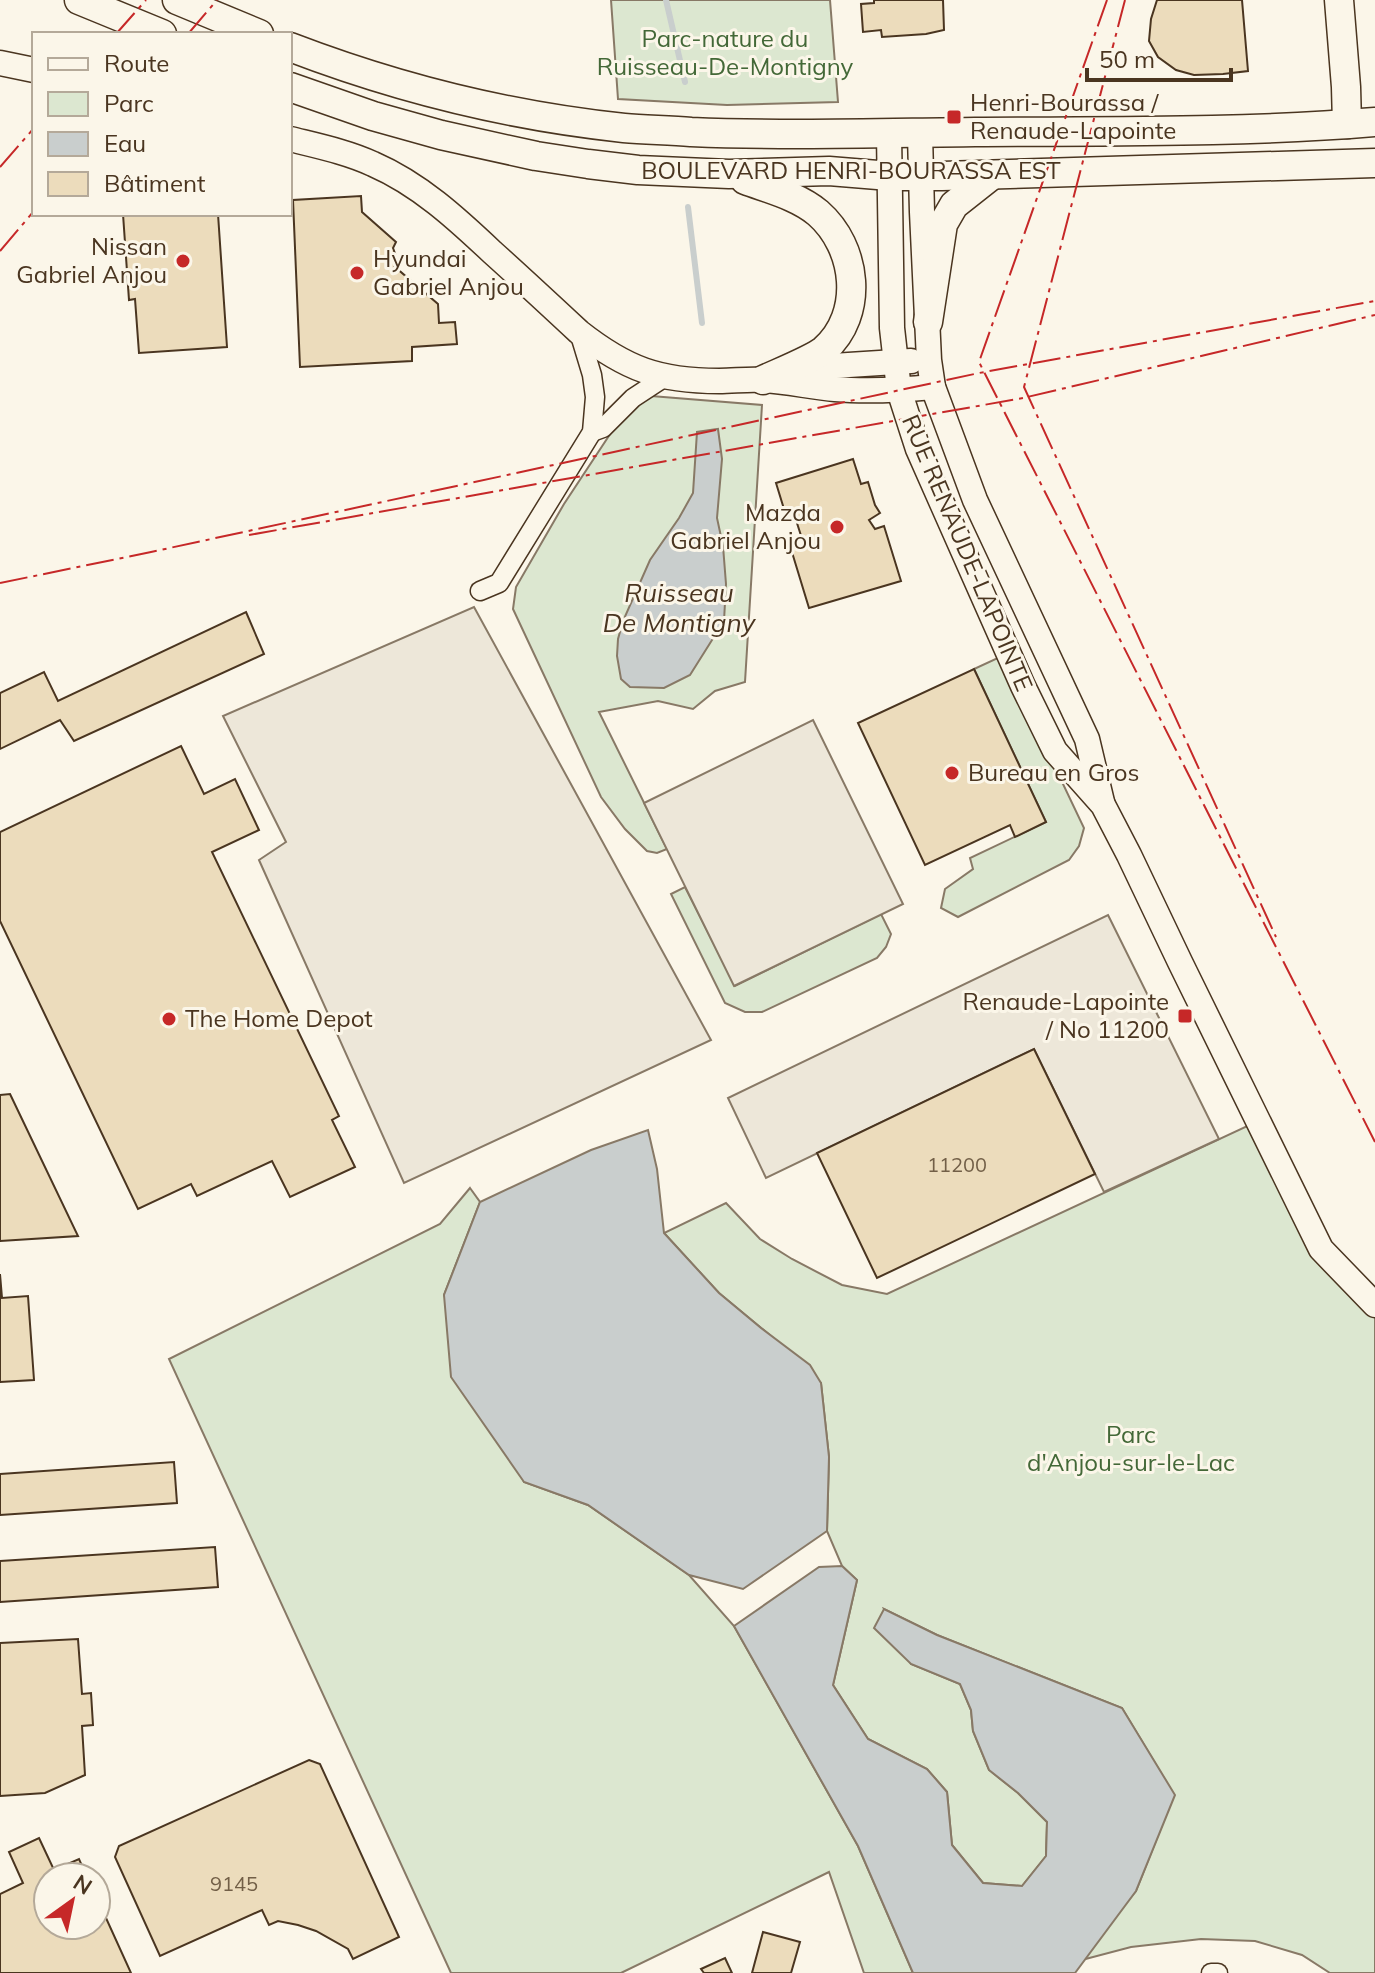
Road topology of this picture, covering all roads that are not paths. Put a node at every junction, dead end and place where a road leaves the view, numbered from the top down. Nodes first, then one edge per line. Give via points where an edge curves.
1 (79, 0) edge
2 (177, 0) edge
3 (1339, 0) edge
4 (157, 32) edge
5 (254, 32) edge
6 (292, 48) edge
7 (0, 63) edge
8 (32, 70) edge
9 (292, 88) edge
10 (1361, 123) edge
11 (889, 134) junction
12 (920, 134) junction
13 (292, 140) edge
14 (1373, 165) edge
15 (729, 174) junction
16 (921, 175) junction
17 (992, 175) junction
18 (890, 176) junction
19 (928, 322) junction
20 (579, 332) junction
21 (929, 360) junction
22 (895, 362) junction
23 (665, 377) junction
24 (763, 380) junction
25 (933, 387) junction
26 (899, 390) junction
27 (592, 432) junction
28 (480, 591) dead end
29 (1103, 805) junction
30 (1375, 1305) edge
31 (1211, 1973) edge
32 (1218, 1973) edge

1 - 4 main road
2 - 5 main road
3 - 10 main road via 1346,87
6 - 11 main road, BOULEVARD HENRI-BOURASSA EST via 414,89 563,120 736,134
7 - 8 street
9 - 15 main road, BOULEVARD HENRI-BOURASSA EST via 395,123 536,156 638,170
10 - 12 main road, BOULEVARD HENRI-BOURASSA EST
11 - 12 main road, BOULEVARD HENRI-BOURASSA EST
11 - 18 street, RUE RENAUDE-LAPOINTE
12 - 16 street, RUE RENAUDE-LAPOINTE
13 - 20 street via 374,164 425,194
14 - 17 main road, BOULEVARD HENRI-BOURASSA EST
15 - 18 main road, BOULEVARD HENRI-BOURASSA EST via 829,171
15 - 24 main road via 816,211 837,233 850,265 852,298 843,326 823,351
16 - 17 main road, BOULEVARD HENRI-BOURASSA EST
16 - 18 main road, BOULEVARD HENRI-BOURASSA EST
16 - 19 street, RUE RENAUDE-LAPOINTE
17 - 19 main road via 954,205 943,224
18 - 22 street, RUE RENAUDE-LAPOINTE
19 - 21 street, RUE RENAUDE-LAPOINTE
20 - 23 street via 621,361
20 - 27 street via 595,397
21 - 22 street
21 - 25 street, RUE RENAUDE-LAPOINTE
22 - 24 street via 833,366
22 - 26 street, RUE RENAUDE-LAPOINTE
23 - 24 street
23 - 27 street
24 - 26 street via 844,390
25 - 26 street
25 - 29 street, RUE RENAUDE-LAPOINTE via 975,500 1087,739
26 - 29 street, RUE RENAUDE-LAPOINTE via 918,449 1023,686 1055,751
27 - 28 street via 499,583
29 - 30 street, RUE RENAUDE-LAPOINTE via 1321,1249
31 - 32 street

